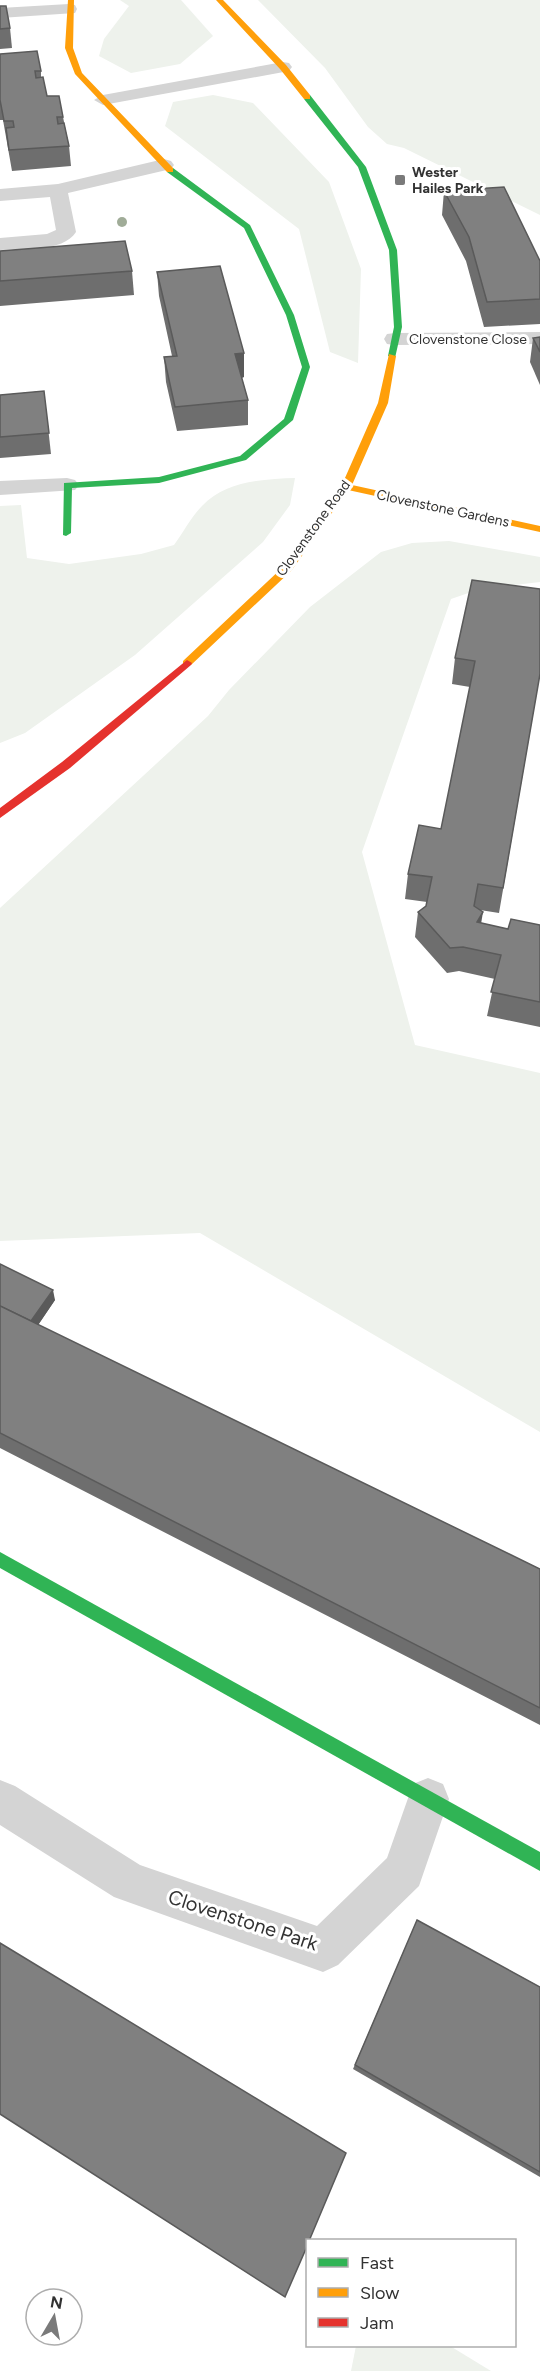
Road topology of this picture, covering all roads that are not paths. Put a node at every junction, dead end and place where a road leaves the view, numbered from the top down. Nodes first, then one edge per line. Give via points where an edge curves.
1 (219, 0) edge
2 (70, 5) edge
3 (0, 13) edge
4 (283, 67) junction
5 (103, 100) junction
6 (164, 165) junction
7 (58, 190) junction
8 (0, 195) edge
9 (0, 244) edge
10 (540, 338) edge
11 (395, 339) junction
12 (67, 485) junction
13 (346, 487) junction
14 (0, 488) edge
15 (540, 529) edge
16 (66, 533) dead end
17 (0, 814) edge
18 (0, 1560) edge
19 (428, 1799) junction
20 (0, 1801) edge
21 (540, 1862) edge

1 - 4 street, Clovenstone Road
2 - 3 street
2 - 5 street via 69,48 79,74
4 - 5 street
4 - 11 street, Clovenstone Road via 362,167 393,250 398,327
5 - 6 street
6 - 7 street
6 - 12 street via 247,227 290,315 306,367 288,420 243,458 159,480
7 - 8 street
7 - 9 street via 66,232 51,240
10 - 11 street, Clovenstone Close
11 - 13 street, Clovenstone Road via 383,403
12 - 14 street
12 - 16 street
13 - 15 street, Clovenstone Gardens
13 - 17 street, Clovenstone Road via 288,568 196,656 66,765
18 - 19 street
19 - 20 street, Clovenstone Park via 404,1871 323,1950 129,1882
19 - 21 street

